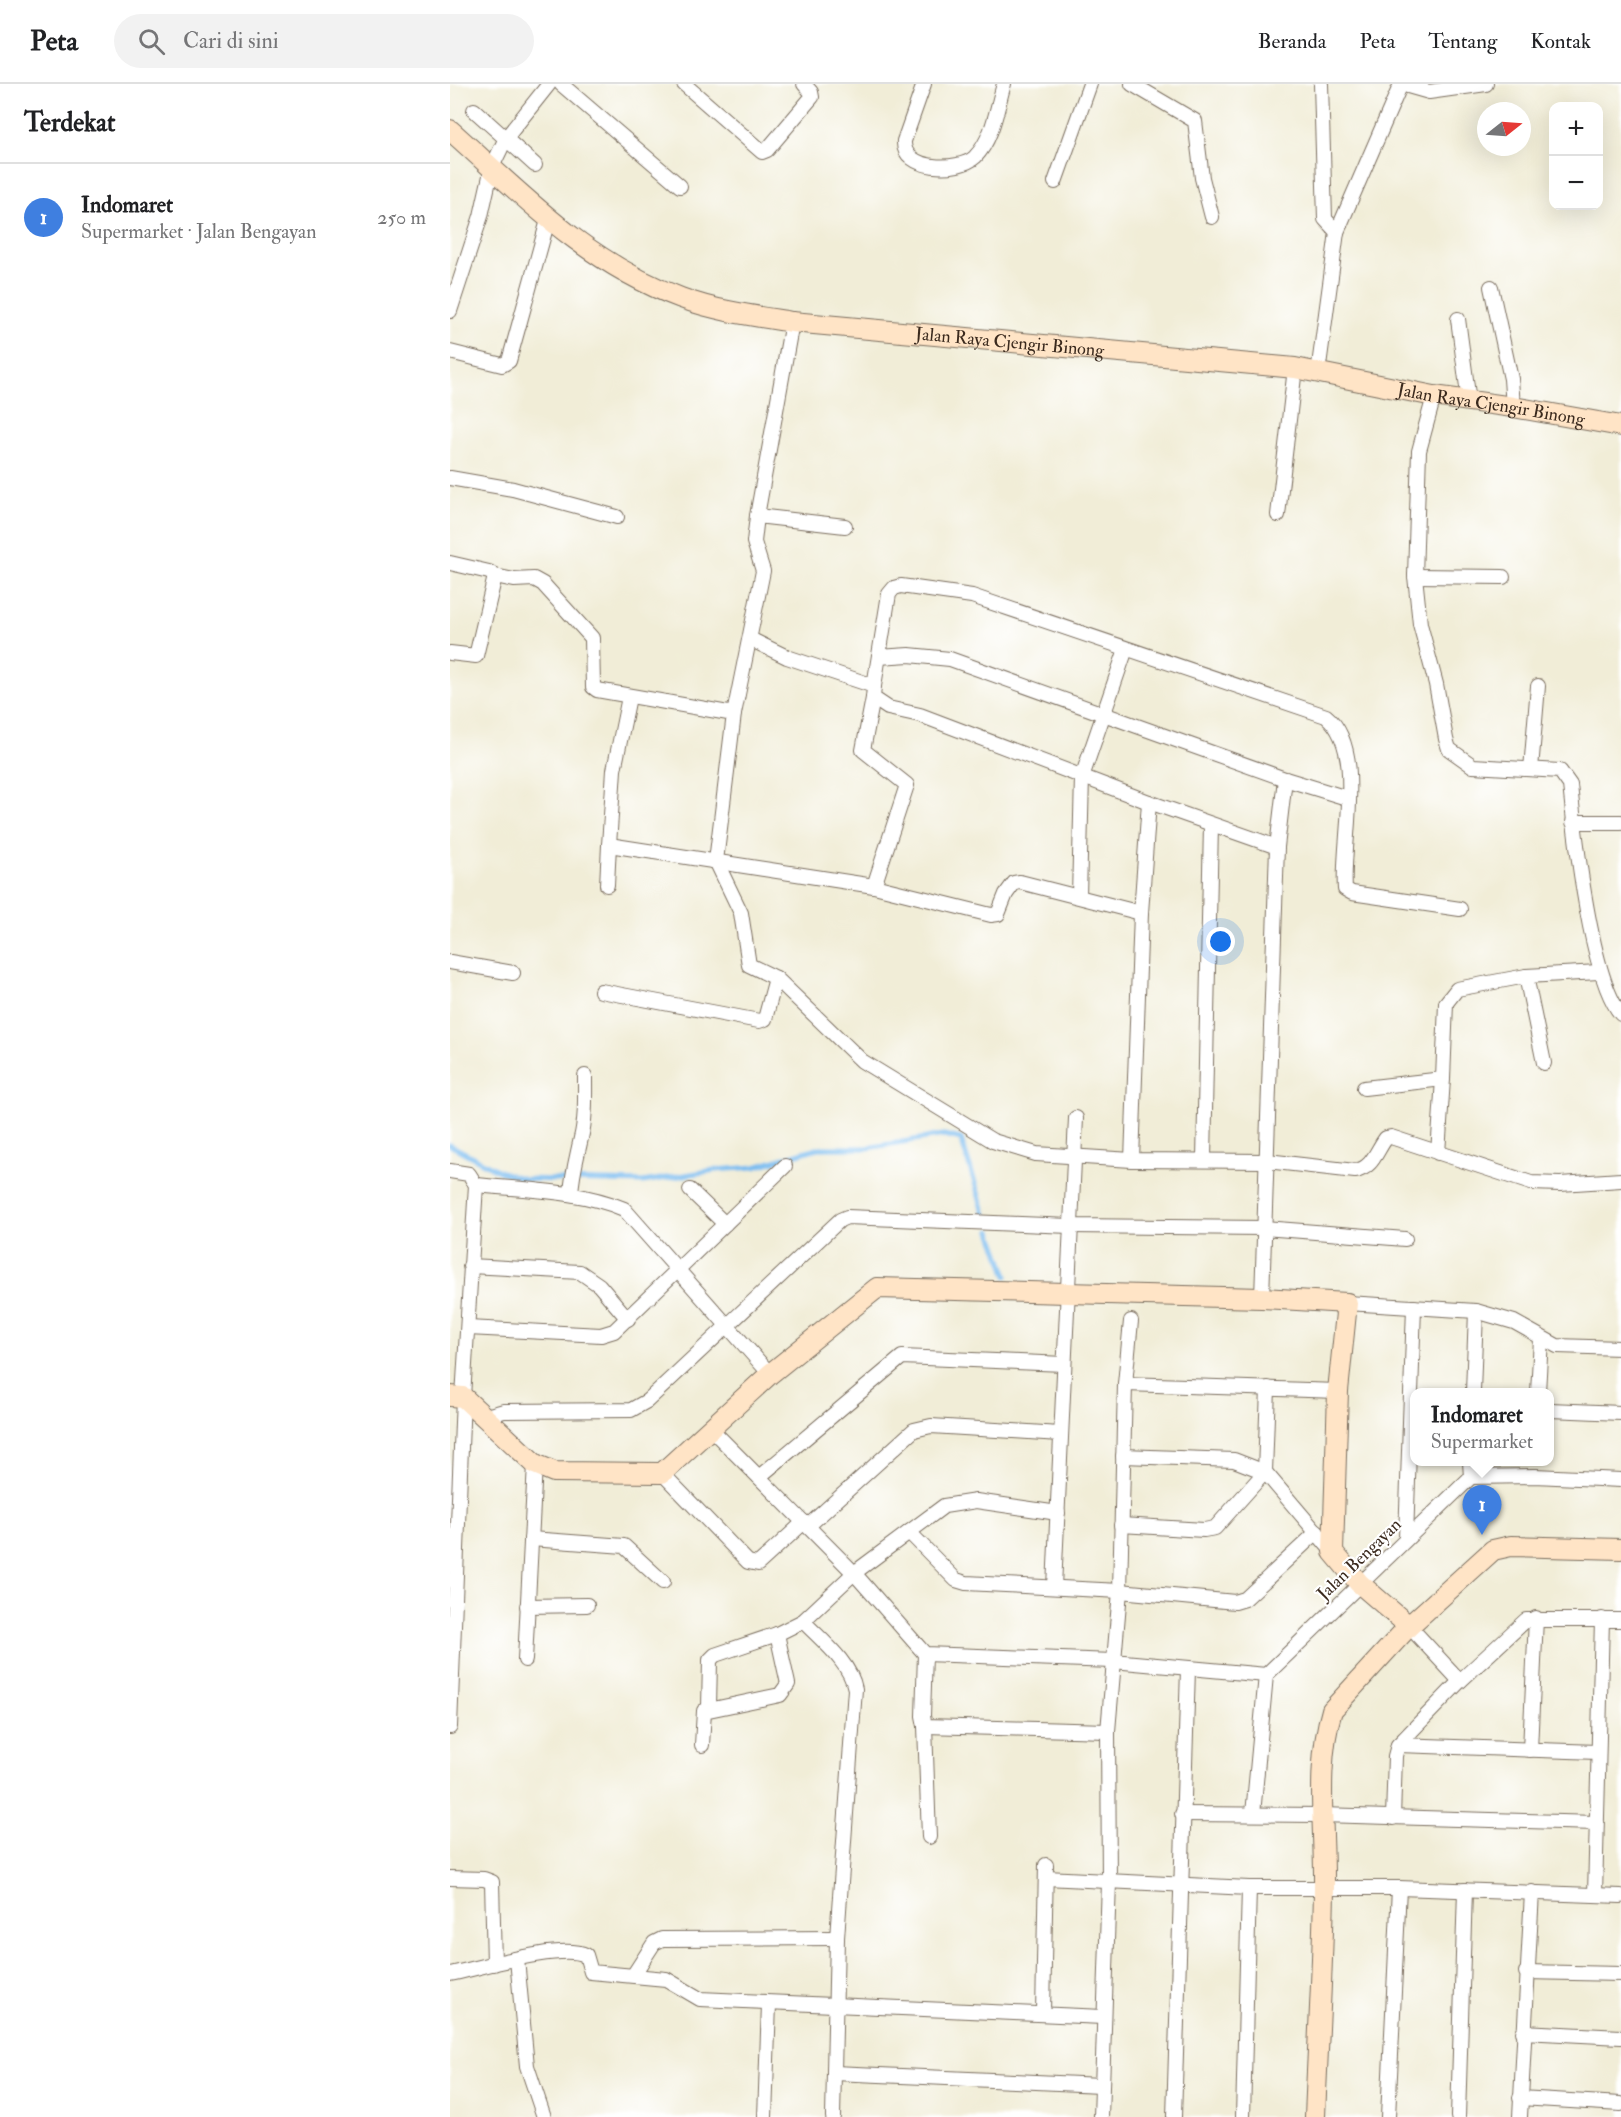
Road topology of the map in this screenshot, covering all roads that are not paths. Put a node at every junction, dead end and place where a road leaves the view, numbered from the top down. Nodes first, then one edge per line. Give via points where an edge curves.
1 (549, 84) edge
2 (561, 84) edge
3 (684, 84) edge
4 (804, 84) edge
5 (924, 84) edge
6 (1005, 84) edge
7 (1090, 84) edge
8 (1132, 84) edge
9 (1321, 84) edge
10 (1401, 84) edge
11 (1486, 84) edge
12 (474, 110) dead end
13 (450, 130) edge
14 (506, 138) junction
15 (535, 165) dead end
16 (492, 167) junction
17 (1055, 182) dead end
18 (680, 186) dead end
19 (1212, 217) dead end
20 (548, 220) junction
21 (1337, 232) junction
22 (1491, 287) dead end
23 (450, 311) edge
24 (1458, 319) dead end
25 (792, 322) junction
26 (450, 352) edge
27 (1295, 368) junction
28 (1318, 373) junction
29 (1434, 396) junction
30 (1469, 402) junction
31 (1513, 406) junction
32 (1621, 426) edge
33 (450, 478) edge
34 (1278, 515) dead end
35 (757, 516) junction
36 (617, 517) dead end
37 (845, 526) dead end
38 (450, 562) edge
39 (495, 576) junction
40 (1415, 576) junction
41 (1503, 577) dead end
42 (750, 639) junction
43 (1126, 649) junction
44 (450, 653) edge
45 (879, 657) junction
46 (1538, 686) dead end
47 (874, 692) junction
48 (629, 697) junction
49 (1102, 713) junction
50 (734, 714) junction
51 (1531, 769) junction
52 (1082, 777) junction
53 (1285, 779) junction
54 (1347, 798) junction
55 (1149, 802) junction
56 (1574, 822) junction
57 (1621, 822) edge
58 (1211, 825) junction
59 (609, 845) junction
60 (1277, 847) junction
61 (716, 861) junction
62 (607, 885) dead end
63 (874, 886) junction
64 (1079, 896) junction
65 (1460, 909) dead end
66 (1141, 913) junction
67 (450, 962) edge
68 (1599, 972) junction
69 (513, 973) dead end
70 (1526, 976) junction
71 (776, 978) junction
72 (601, 991) dead end
73 (1621, 1014) edge
74 (1544, 1064) dead end
75 (585, 1076) dead end
76 (1443, 1079) junction
77 (1364, 1088) dead end
78 (1076, 1118) dead end
79 (1438, 1154) junction
80 (1074, 1155) junction
81 (1132, 1160) junction
82 (1204, 1160) junction
83 (1267, 1161) junction
84 (785, 1166) dead end
85 (450, 1171) edge
86 (1621, 1180) edge
87 (476, 1185) junction
88 (690, 1190) dead end
89 (571, 1191) junction
90 (725, 1224) junction
91 (1070, 1226) junction
92 (1264, 1228) junction
93 (1405, 1239) dead end
94 (470, 1266) junction
95 (678, 1269) junction
96 (1068, 1294) junction
97 (1262, 1298) junction
98 (1347, 1303) junction
99 (1414, 1307) junction
100 (1476, 1311) junction
101 (628, 1319) junction
102 (1131, 1321) dead end
103 (729, 1326) junction
104 (468, 1328) junction
105 (1541, 1339) junction
106 (1621, 1348) edge
107 (1064, 1364) junction
108 (770, 1374) junction
109 (1125, 1384) junction
110 (1268, 1388) junction
111 (1411, 1388) edge
112 (1473, 1388) edge
113 (1538, 1388) edge
114 (1338, 1391) junction
115 (457, 1396) edge
116 (1554, 1410) edge
117 (1621, 1413) edge
118 (486, 1416) junction
119 (1410, 1422) edge
120 (711, 1429) junction
121 (1060, 1434) junction
122 (1123, 1456) junction
123 (535, 1464) junction
124 (1470, 1466) edge
125 (1535, 1469) edge
126 (1265, 1472) junction
127 (662, 1473) junction
128 (759, 1477) junction
129 (1471, 1477) junction
130 (1621, 1480) edge
131 (1058, 1513) junction
132 (806, 1524) junction
133 (1121, 1525) junction
134 (909, 1532) junction
135 (1317, 1532) junction
136 (1406, 1538) junction
137 (531, 1539) junction
138 (1621, 1549) edge
139 (1333, 1552) junction
140 (854, 1573) junction
141 (663, 1582) dead end
142 (1359, 1583) junction
143 (1054, 1587) junction
144 (1120, 1591) junction
145 (587, 1605) dead end
146 (527, 1606) junction
147 (452, 1614) edge
148 (1536, 1618) junction
149 (1602, 1619) junction
150 (1621, 1620) edge
151 (803, 1621) junction
152 (1409, 1626) junction
153 (777, 1634) junction
154 (925, 1654) junction
155 (525, 1660) dead end
156 (1113, 1661) junction
157 (1188, 1669) junction
158 (1266, 1675) junction
159 (1460, 1681) junction
160 (709, 1708) junction
161 (926, 1726) junction
162 (450, 1727) edge
163 (1108, 1731) junction
164 (702, 1745) dead end
165 (1398, 1745) junction
166 (1530, 1750) junction
167 (1598, 1752) junction
168 (1182, 1814) junction
169 (1253, 1814) junction
170 (1322, 1815) junction
171 (1393, 1818) junction
172 (1596, 1823) junction
173 (929, 1837) dead end
174 (450, 1878) edge
175 (1109, 1882) junction
176 (1179, 1884) junction
177 (1324, 1886) junction
178 (1249, 1888) junction
179 (1399, 1888) junction
180 (1465, 1890) junction
181 (1532, 1892) junction
182 (1595, 1895) junction
183 (1621, 1896) edge
184 (837, 1938) junction
185 (517, 1959) junction
186 (494, 1964) junction
187 (1526, 1972) junction
188 (450, 1974) edge
189 (634, 1974) junction
190 (1621, 1974) edge
191 (769, 2004) junction
192 (835, 2006) junction
193 (1043, 2012) junction
194 (1103, 2017) junction
195 (1523, 2032) junction
196 (1621, 2037) edge
197 (834, 2073) junction
198 (1101, 2085) junction
199 (1520, 2098) junction
200 (1621, 2103) edge
201 (544, 2117) edge
202 (765, 2117) edge
203 (833, 2117) edge
204 (1101, 2117) edge
205 (1174, 2117) edge
206 (1243, 2117) edge
207 (1315, 2117) edge
208 (1388, 2117) edge
209 (1458, 2117) edge
210 (1520, 2117) edge

1 - 14 street
2 - 18 street
3 - 4 street via 762,152 812,97
5 - 6 street via 903,149 916,163 953,166 973,159 982,148
7 - 17 street
8 - 19 street via 1195,121 1202,178
9 - 21 street via 1325,219
10 - 11 street via 1429,92
10 - 21 street
12 - 14 street
13 - 16 street, Jalan Raya Cjengir Binong
14 - 15 street
14 - 16 street
16 - 20 street, Jalan Raya Cjengir Binong
16 - 23 street via 481,216
20 - 25 street, Jalan Raya Cjengir Binong via 585,249 681,298
20 - 26 street via 509,361 502,365
21 - 28 street
22 - 31 street
24 - 30 street
25 - 27 street, Jalan Raya Cjengir Binong
25 - 35 street
27 - 28 street, Jalan Raya Cjengir Binong
27 - 34 street
28 - 29 street, Jalan Raya Cjengir Binong
29 - 30 street, Jalan Raya Cjengir Binong
29 - 40 street via 1419,451
30 - 31 street, Jalan Raya Cjengir Binong
31 - 32 street, Jalan Raya Cjengir Binong
33 - 36 street via 513,489
35 - 37 street
35 - 42 street via 754,542 763,571
38 - 39 street
39 - 44 street via 476,656
39 - 48 street via 534,579 543,584 592,638 593,687
40 - 41 street
40 - 51 street via 1420,624 1449,749 1473,766
42 - 47 street
42 - 50 street
43 - 45 street via 972,596 902,586 889,594
43 - 49 street
43 - 54 street via 1326,716 1340,733 1350,772
45 - 47 street
45 - 49 street via 950,658
46 - 51 street
47 - 52 street via 888,708 920,715
47 - 63 street via 863,750 908,785
48 - 50 street
48 - 59 street via 614,770
49 - 52 street
49 - 53 street
50 - 61 street
51 - 56 street via 1560,771 1565,777
52 - 55 street
52 - 64 street
53 - 54 street
53 - 60 street
54 - 65 street via 1345,889
55 - 58 street
55 - 66 street
56 - 57 street
56 - 68 street
58 - 60 street
58 - 82 street
59 - 61 street
59 - 62 street
60 - 83 street
61 - 63 street
61 - 71 street via 741,913 748,965
63 - 64 street via 991,915 1002,909 1014,883 1033,883
64 - 66 street
66 - 81 street
67 - 69 street
68 - 70 street
68 - 73 street
70 - 74 street
70 - 76 street via 1470,985 1452,995 1446,1003
71 - 72 street via 765,1018 759,1022
71 - 80 street via 862,1061 948,1115 993,1141 1036,1154
75 - 89 street via 585,1107
76 - 77 street
76 - 79 street
78 - 80 street
79 - 83 street via 1391,1137 1386,1138 1364,1169
79 - 86 street via 1531,1183
80 - 81 street
80 - 91 street
81 - 82 street
82 - 83 street
83 - 92 street
84 - 90 street
85 - 87 street via 470,1174
87 - 89 street
87 - 94 street
88 - 90 street
89 - 95 street via 624,1209
90 - 95 street
91 - 92 street
91 - 96 street
91 - 103 street via 847,1217
92 - 93 street
92 - 97 street
94 - 101 street via 580,1272 599,1285
94 - 104 street
95 - 101 street
95 - 103 street
96 - 97 street
96 - 107 street
96 - 108 street via 877,1288
97 - 98 street
98 - 99 street
98 - 114 street
99 - 100 street
99 - 111 street
100 - 105 street via 1514,1322
100 - 112 street
101 - 104 street via 614,1331 601,1335
102 - 109 street
103 - 108 street
103 - 118 street via 647,1401 631,1410 504,1411
104 - 115 street
105 - 106 street via 1557,1346
105 - 113 street
107 - 121 street
107 - 128 street via 902,1357
108 - 120 street
109 - 110 street
109 - 122 street
110 - 114 street
110 - 126 street
114 - 139 street
115 - 118 street
115 - 147 street
116 - 117 street
118 - 123 street
119 - 136 street
120 - 127 street
120 - 128 street
121 - 131 street
121 - 132 street via 931,1425 914,1430
122 - 126 street via 1234,1460
122 - 133 street
123 - 127 street via 554,1472
123 - 137 street
124 - 129 street
125 - 129 street
125 - 130 street
126 - 133 street via 1215,1528
126 - 135 street
127 - 132 street via 753,1564 758,1564
128 - 132 street
129 - 136 street, Jalan Bengayan
131 - 134 street via 960,1502 944,1506
131 - 143 street
132 - 140 street
133 - 144 street
134 - 140 street
134 - 143 street via 956,1580 980,1585
135 - 139 street
135 - 144 street via 1240,1602
136 - 142 street, Jalan Bengayan
137 - 141 street via 624,1546
137 - 146 street
138 - 152 street via 1502,1546
139 - 142 street
140 - 151 street
140 - 154 street
142 - 152 street
142 - 158 street, Jalan Bengayan
143 - 144 street
144 - 156 street
145 - 146 street
146 - 155 street
147 - 162 street
148 - 149 street
148 - 159 street via 1518,1626
148 - 166 street
149 - 150 street
149 - 167 street
151 - 153 street
151 - 184 street via 847,1668 855,1689
152 - 159 street
152 - 170 street via 1332,1710 1327,1728
153 - 160 street via 710,1660
153 - 160 street via 788,1684 785,1691
154 - 156 street
154 - 161 street via 922,1716
156 - 157 street
156 - 163 street
157 - 158 street
157 - 168 street
158 - 169 street
159 - 165 street
160 - 164 street via 703,1714
161 - 163 street
161 - 173 street
163 - 175 street
165 - 166 street
165 - 171 street
166 - 167 street
167 - 172 street
168 - 169 street
168 - 176 street
169 - 170 street
170 - 171 street
170 - 177 street
171 - 172 street
172 - 182 street
174 - 186 street via 492,1882
175 - 176 street
175 - 193 street via 1046,1871
175 - 194 street
176 - 178 street
176 - 205 street
177 - 178 street
177 - 179 street
177 - 207 street
178 - 206 street
179 - 180 street
179 - 208 street
180 - 181 street
180 - 209 street
181 - 182 street
181 - 187 street
182 - 183 street
184 - 189 street via 662,1939 654,1943
184 - 192 street
185 - 186 street
185 - 189 street via 574,1951 586,1955 591,1972
185 - 201 street via 528,2066
186 - 188 street
187 - 190 street
187 - 195 street
189 - 191 street via 666,1979 700,1999
191 - 192 street
191 - 202 street
192 - 193 street
192 - 197 street
193 - 194 street
194 - 198 street
195 - 196 street
195 - 199 street
197 - 198 street
197 - 203 street
198 - 204 street
199 - 200 street
199 - 210 street

